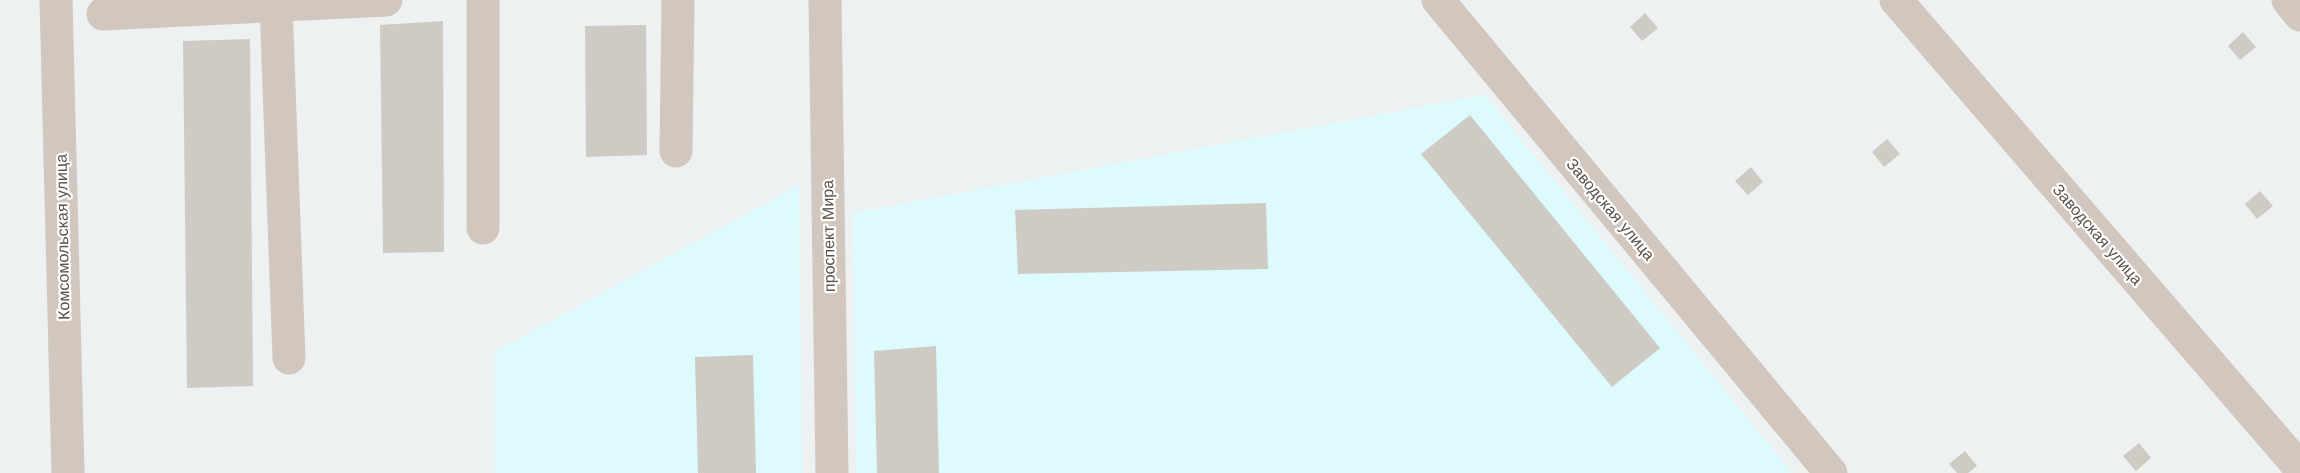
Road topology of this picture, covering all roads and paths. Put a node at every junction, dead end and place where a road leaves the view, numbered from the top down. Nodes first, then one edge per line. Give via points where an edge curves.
1 (56, 0) edge
2 (386, 0) edge
3 (483, 0) edge
4 (678, 0) edge
5 (825, 0) edge
6 (1437, 0) edge
7 (1896, 0) edge
8 (2289, 0) edge
9 (276, 5) junction
10 (103, 14) dead end
11 (2300, 15) edge
12 (676, 151) dead end
13 (483, 228) dead end
14 (289, 358) dead end
15 (2300, 468) edge
16 (68, 473) edge
17 (832, 473) edge
18 (1832, 473) edge

1 - 16 street, Комсомольская улица
2 - 9 street
3 - 13 street
4 - 12 street
5 - 17 street, проспект Мира
6 - 18 street, Заводская улица
7 - 15 street, Заводская улица
8 - 11 street
9 - 10 street
9 - 14 street

